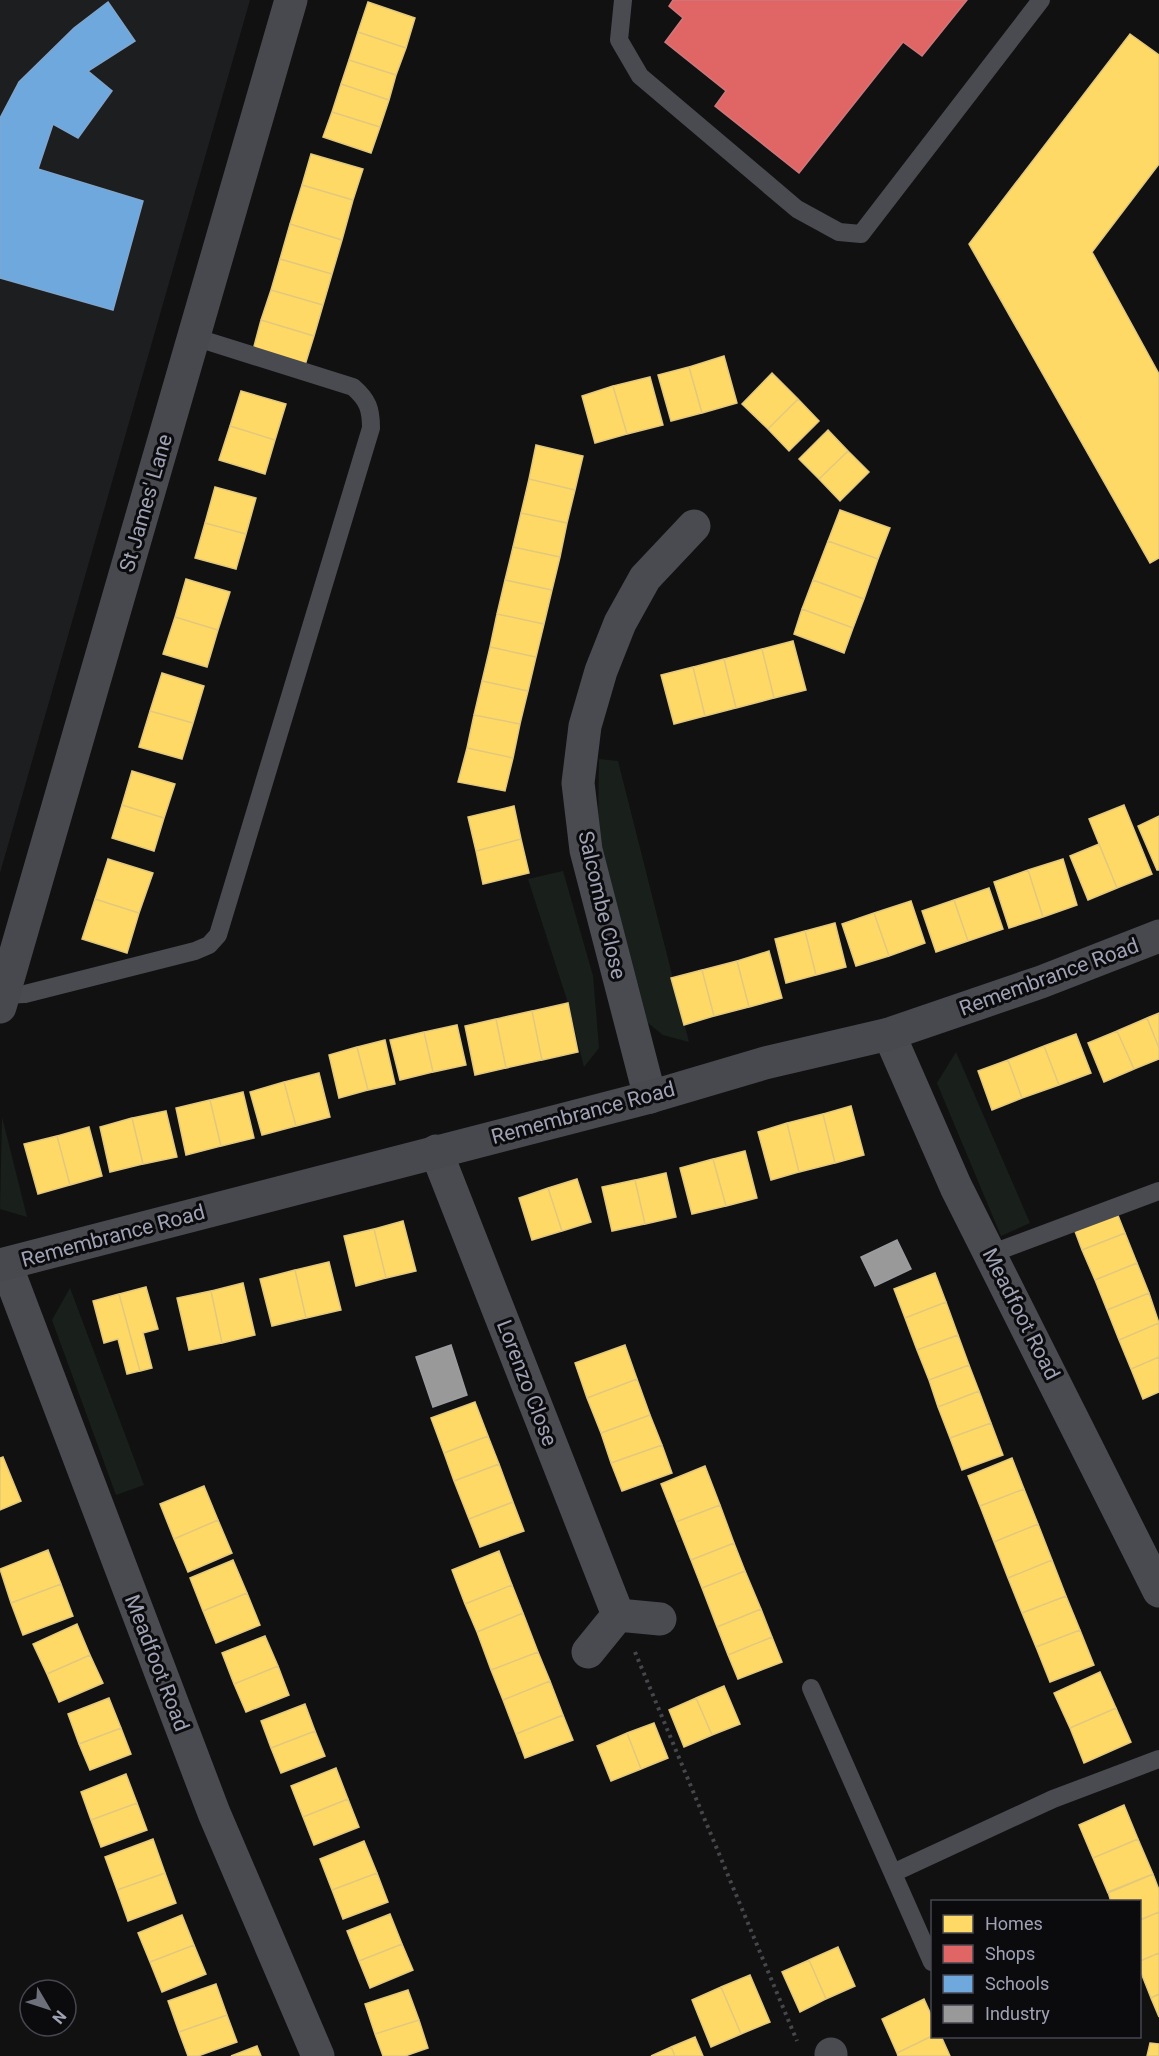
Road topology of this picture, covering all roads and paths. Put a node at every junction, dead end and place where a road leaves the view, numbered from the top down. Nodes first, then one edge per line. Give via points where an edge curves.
1 (291, 0) edge
2 (623, 0) edge
3 (1041, 0) edge
4 (194, 337) junction
5 (694, 526) dead end
6 (1159, 936) edge
7 (2, 1001) edge
8 (889, 1034) junction
9 (650, 1097) junction
10 (436, 1151) junction
11 (1159, 1191) edge
12 (990, 1254) junction
13 (3, 1265) edge
14 (1159, 1591) edge
15 (618, 1615) junction
16 (660, 1619) dead end
17 (588, 1652) dead end
18 (811, 1688) dead end
19 (1159, 1759) edge
20 (893, 1873) junction
21 (931, 1958) edge
22 (799, 2045) dead end
23 (318, 2056) edge

1 - 4 street, St James' Lane
2 - 3 lane via 620,40 640,75 797,209 838,232 861,234
4 - 7 street, St James' Lane
4 - 7 lane via 353,387 371,411 371,428 218,935 209,945 195,951
5 - 9 street, Salcombe Close via 645,578 620,623 585,726 578,783 586,850
6 - 8 street, Remembrance Road
8 - 9 street, Remembrance Road via 765,1063
8 - 12 street, Meadfoot Road
9 - 10 street, Remembrance Road
10 - 13 street, Remembrance Road
10 - 15 street, Lorenzo Close
11 - 12 lane
12 - 14 street, Meadfoot Road
13 - 23 street, Meadfoot Road via 214,1813
15 - 16 street
15 - 17 street
15 - 22 path
18 - 20 lane
19 - 20 lane via 1053,1799
20 - 21 lane

